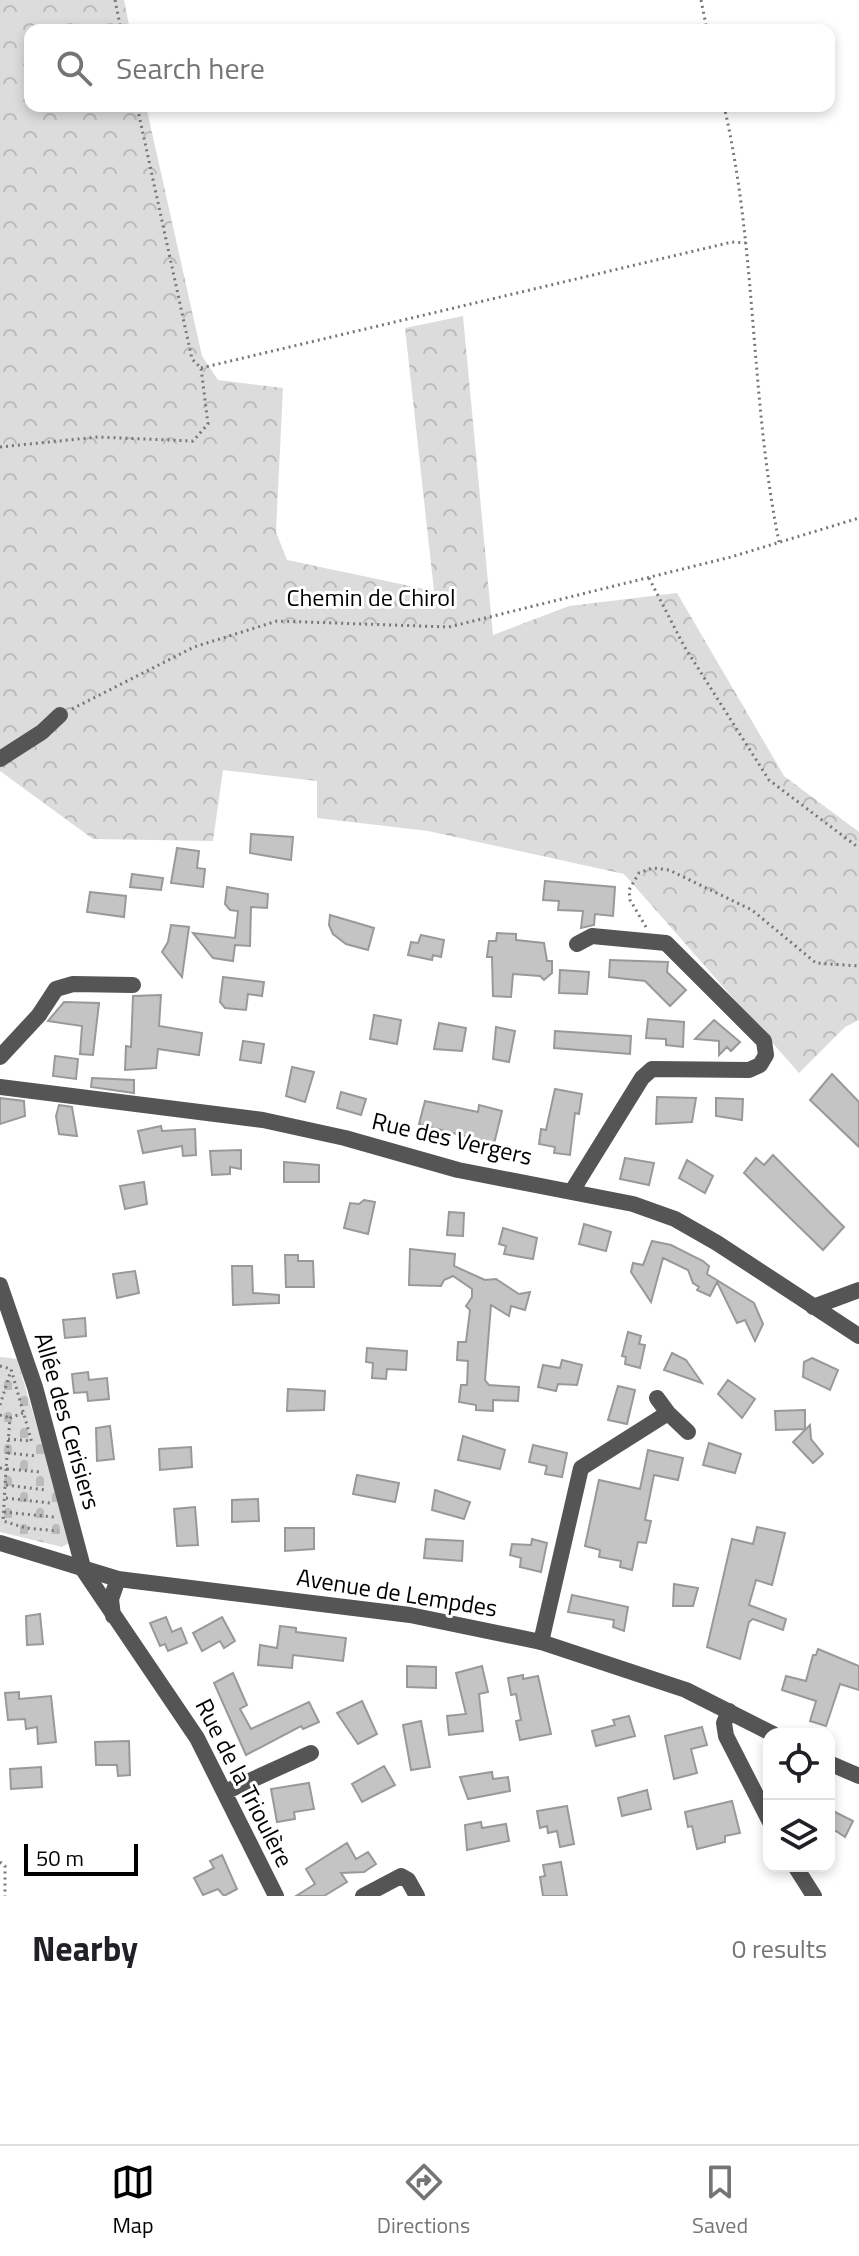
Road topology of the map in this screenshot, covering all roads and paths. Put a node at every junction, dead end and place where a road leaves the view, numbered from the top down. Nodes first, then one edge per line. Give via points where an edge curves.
1 (115, 0) edge
2 (701, 0) edge
3 (120, 24) edge
4 (706, 24) edge
5 (138, 112) edge
6 (725, 112) edge
7 (746, 243) junction
8 (201, 368) junction
9 (0, 447) edge
10 (859, 518) edge
11 (779, 542) junction
12 (649, 578) junction
13 (60, 715) joint
14 (0, 759) edge
15 (859, 848) edge
16 (655, 939) junction
17 (577, 944) dead end
18 (859, 966) edge
19 (133, 985) dead end
20 (0, 1057) edge
21 (0, 1087) edge
22 (572, 1191) junction
23 (0, 1285) edge
24 (859, 1290) edge
25 (813, 1307) junction
26 (859, 1336) edge
27 (0, 1366) edge
28 (11, 1369) junction
29 (657, 1398) dead end
30 (0, 1405) edge
31 (24, 1412) junction
32 (668, 1413) junction
33 (0, 1415) edge
34 (10, 1418) junction
35 (688, 1432) dead end
36 (8, 1439) junction
37 (32, 1441) junction
38 (7, 1453) junction
39 (36, 1456) junction
40 (0, 1468) edge
41 (6, 1469) junction
42 (41, 1472) junction
43 (5, 1485) junction
44 (46, 1490) junction
45 (4, 1498) junction
46 (50, 1503) junction
47 (4, 1512) junction
48 (54, 1517) junction
49 (0, 1543) edge
50 (84, 1571) junction
51 (118, 1579) junction
52 (113, 1616) junction
53 (541, 1642) junction
54 (729, 1711) junction
55 (763, 1729) edge
56 (311, 1753) dead end
57 (835, 1766) edge
58 (859, 1776) edge
59 (225, 1792) junction
60 (763, 1808) edge
61 (0, 1862) edge
62 (799, 1872) edge
63 (5, 1896) edge
64 (276, 1896) edge
65 (363, 1896) edge
66 (417, 1896) edge
67 (814, 1896) edge

1 - 3 path
2 - 4 path
5 - 8 path via 192,359
6 - 7 path
7 - 8 path via 732,242
7 - 11 path via 765,460
8 - 9 path via 208,424 193,441 98,437
10 - 11 path, Chemin de Chirol
11 - 12 path, Chemin de Chirol
12 - 13 path, Chemin de Chirol via 449,627 277,621 194,647
12 - 15 path via 684,646 769,780
13 - 14 street
16 - 17 street via 592,936
16 - 18 path via 629,890 639,873 652,868 669,870 752,910 816,963
16 - 22 street via 666,943 764,1041 766,1055 749,1070 652,1069
19 - 20 street via 73,984 56,989
21 - 22 street, Rue des Vergers via 263,1120 458,1170
22 - 25 street, Rue des Vergers via 675,1219
23 - 50 street, Allée des Cerisiers via 35,1387
24 - 25 street
25 - 26 street, Rue des Vergers
27 - 28 path
28 - 30 path
28 - 31 path
29 - 32 street
31 - 34 path
31 - 37 path
32 - 35 street
32 - 53 street via 581,1468
33 - 34 path
34 - 36 path
36 - 37 path
36 - 38 path
37 - 39 path
38 - 39 path
38 - 41 path
39 - 42 path
40 - 41 path
41 - 42 path
41 - 43 path
42 - 44 path
43 - 44 path
43 - 45 path
44 - 46 path
45 - 46 path
45 - 47 path
46 - 48 path
47 - 48 path
47 - 48 path via 3,1521 58,1531
49 - 50 street, Avenue de Lempdes
50 - 51 street, Avenue de Lempdes
50 - 52 street, Rue de la Trioulère
51 - 52 street via 111,1599
51 - 53 street, Avenue de Lempdes via 410,1615
52 - 59 street, Rue de la Trioulère via 177,1704
53 - 54 street, Avenue de Lempdes via 650,1677
54 - 55 street, Avenue de Lempdes
54 - 60 street via 726,1736
56 - 59 street
57 - 58 street
59 - 64 street, Rue de la Trioulère
61 - 63 path via 5,1866
62 - 67 street
65 - 66 street via 401,1876

